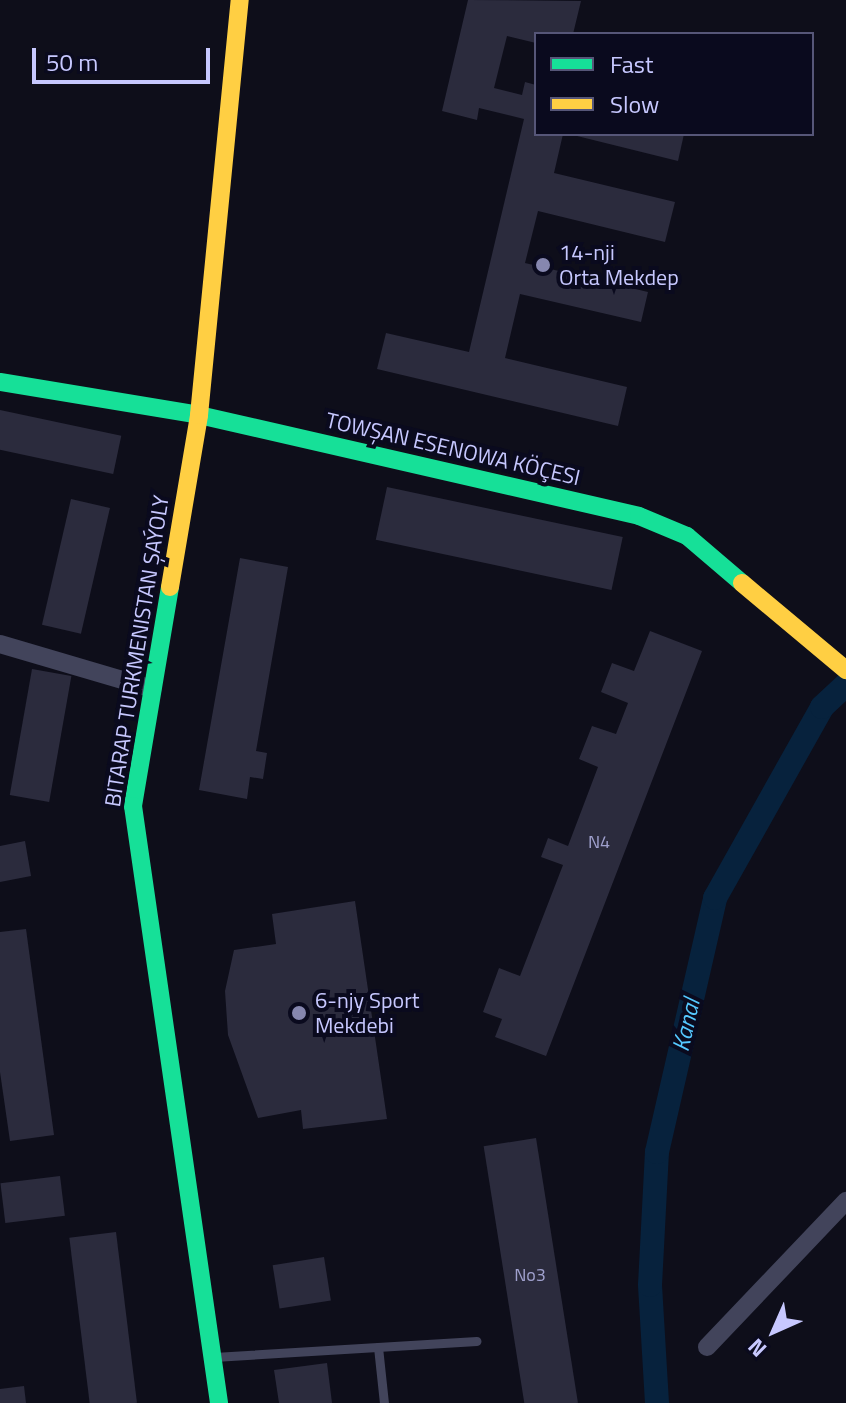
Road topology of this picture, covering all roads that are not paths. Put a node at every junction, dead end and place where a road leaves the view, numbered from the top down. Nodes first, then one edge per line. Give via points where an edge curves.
1 (240, 0) edge
2 (0, 382) edge
3 (199, 415) junction
4 (0, 644) edge
5 (839, 664) edge
6 (153, 689) junction
7 (846, 1201) edge
8 (477, 1341) dead end
9 (378, 1347) junction
10 (707, 1347) dead end
11 (214, 1357) junction
12 (219, 1403) edge
13 (384, 1403) edge

1 - 3 street, BITARAP TURKMENISTAN ŞAÝOLY
2 - 3 street, TOWŞAN ESENOWA KÖÇESI
3 - 5 street, TOWŞAN ESENOWA KÖÇESI via 639,516 687,536
3 - 6 street, BITARAP TURKMENISTAN ŞAÝOLY
4 - 6 street
6 - 11 street, BITARAP TURKMENISTAN ŞAÝOLY via 133,806
7 - 10 street
8 - 9 lane
9 - 11 lane
9 - 13 lane
11 - 12 street, BITARAP TURKMENISTAN ŞAÝOLY

